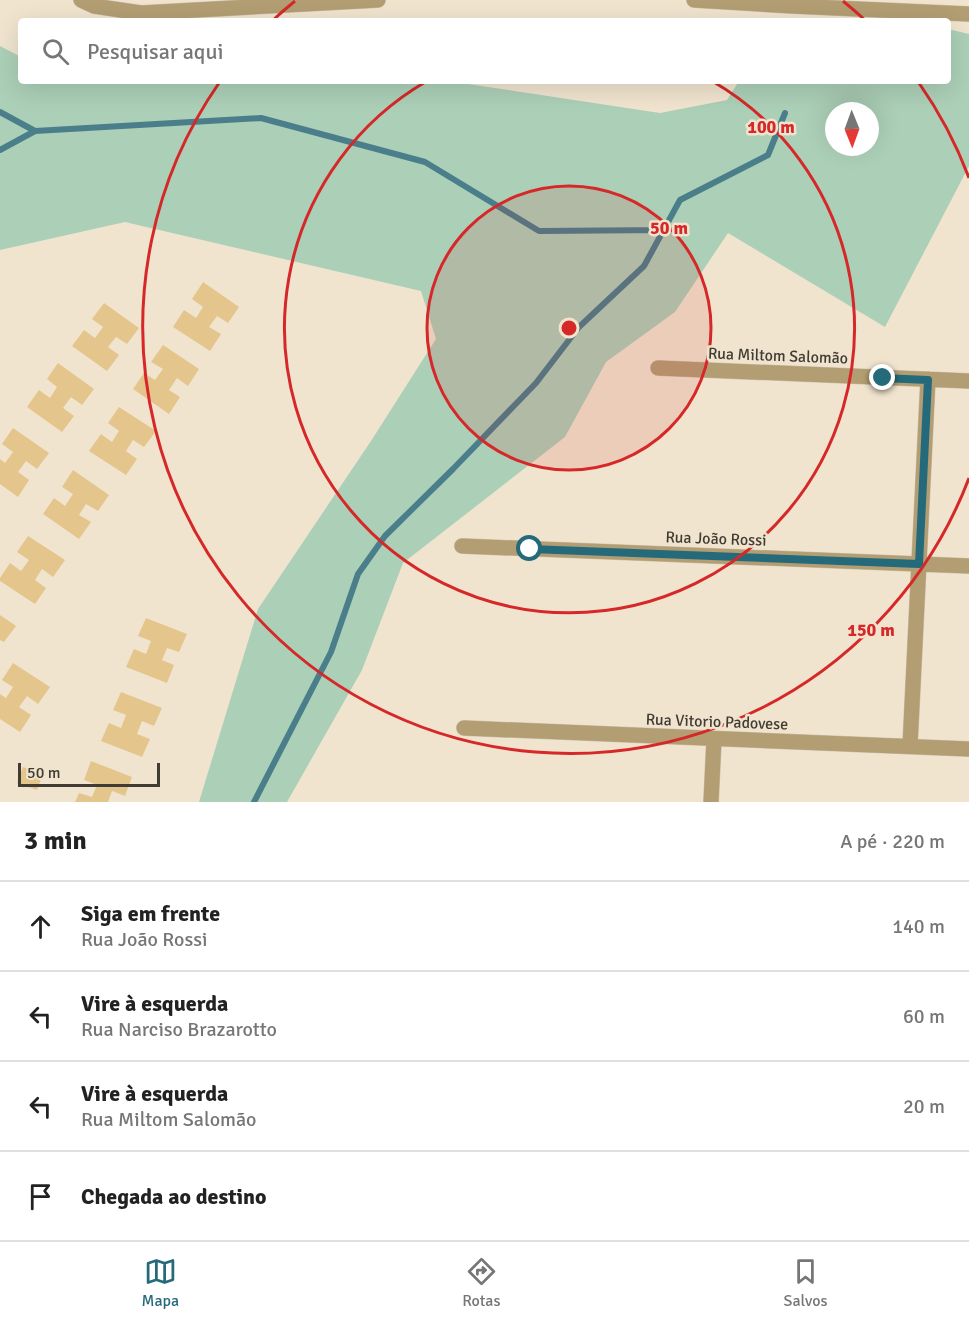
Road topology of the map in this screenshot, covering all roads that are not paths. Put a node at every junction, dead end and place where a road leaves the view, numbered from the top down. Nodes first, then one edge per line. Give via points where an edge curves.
1 (81, 0) edge
2 (378, 0) edge
3 (694, 0) edge
4 (793, 3) edge
5 (969, 14) edge
6 (658, 368) dead end
7 (928, 380) junction
8 (969, 381) edge
9 (462, 546) dead end
10 (919, 564) junction
11 (969, 566) edge
12 (464, 728) dead end
13 (714, 739) junction
14 (910, 746) junction
15 (969, 748) edge
16 (711, 802) edge

1 - 2 street via 94,6 141,13
3 - 4 street
4 - 5 street
6 - 7 street, Rua Miltom Salomão
7 - 8 street, Rua Miltom Salomão
7 - 10 street
9 - 10 street, Rua João Rossi
10 - 11 street, Rua João Rossi
10 - 14 street
12 - 13 street, Rua Vitorio Padovese
13 - 14 street, Rua Vitorio Padovese
13 - 16 street
14 - 15 street, Rua Vitorio Padovese

